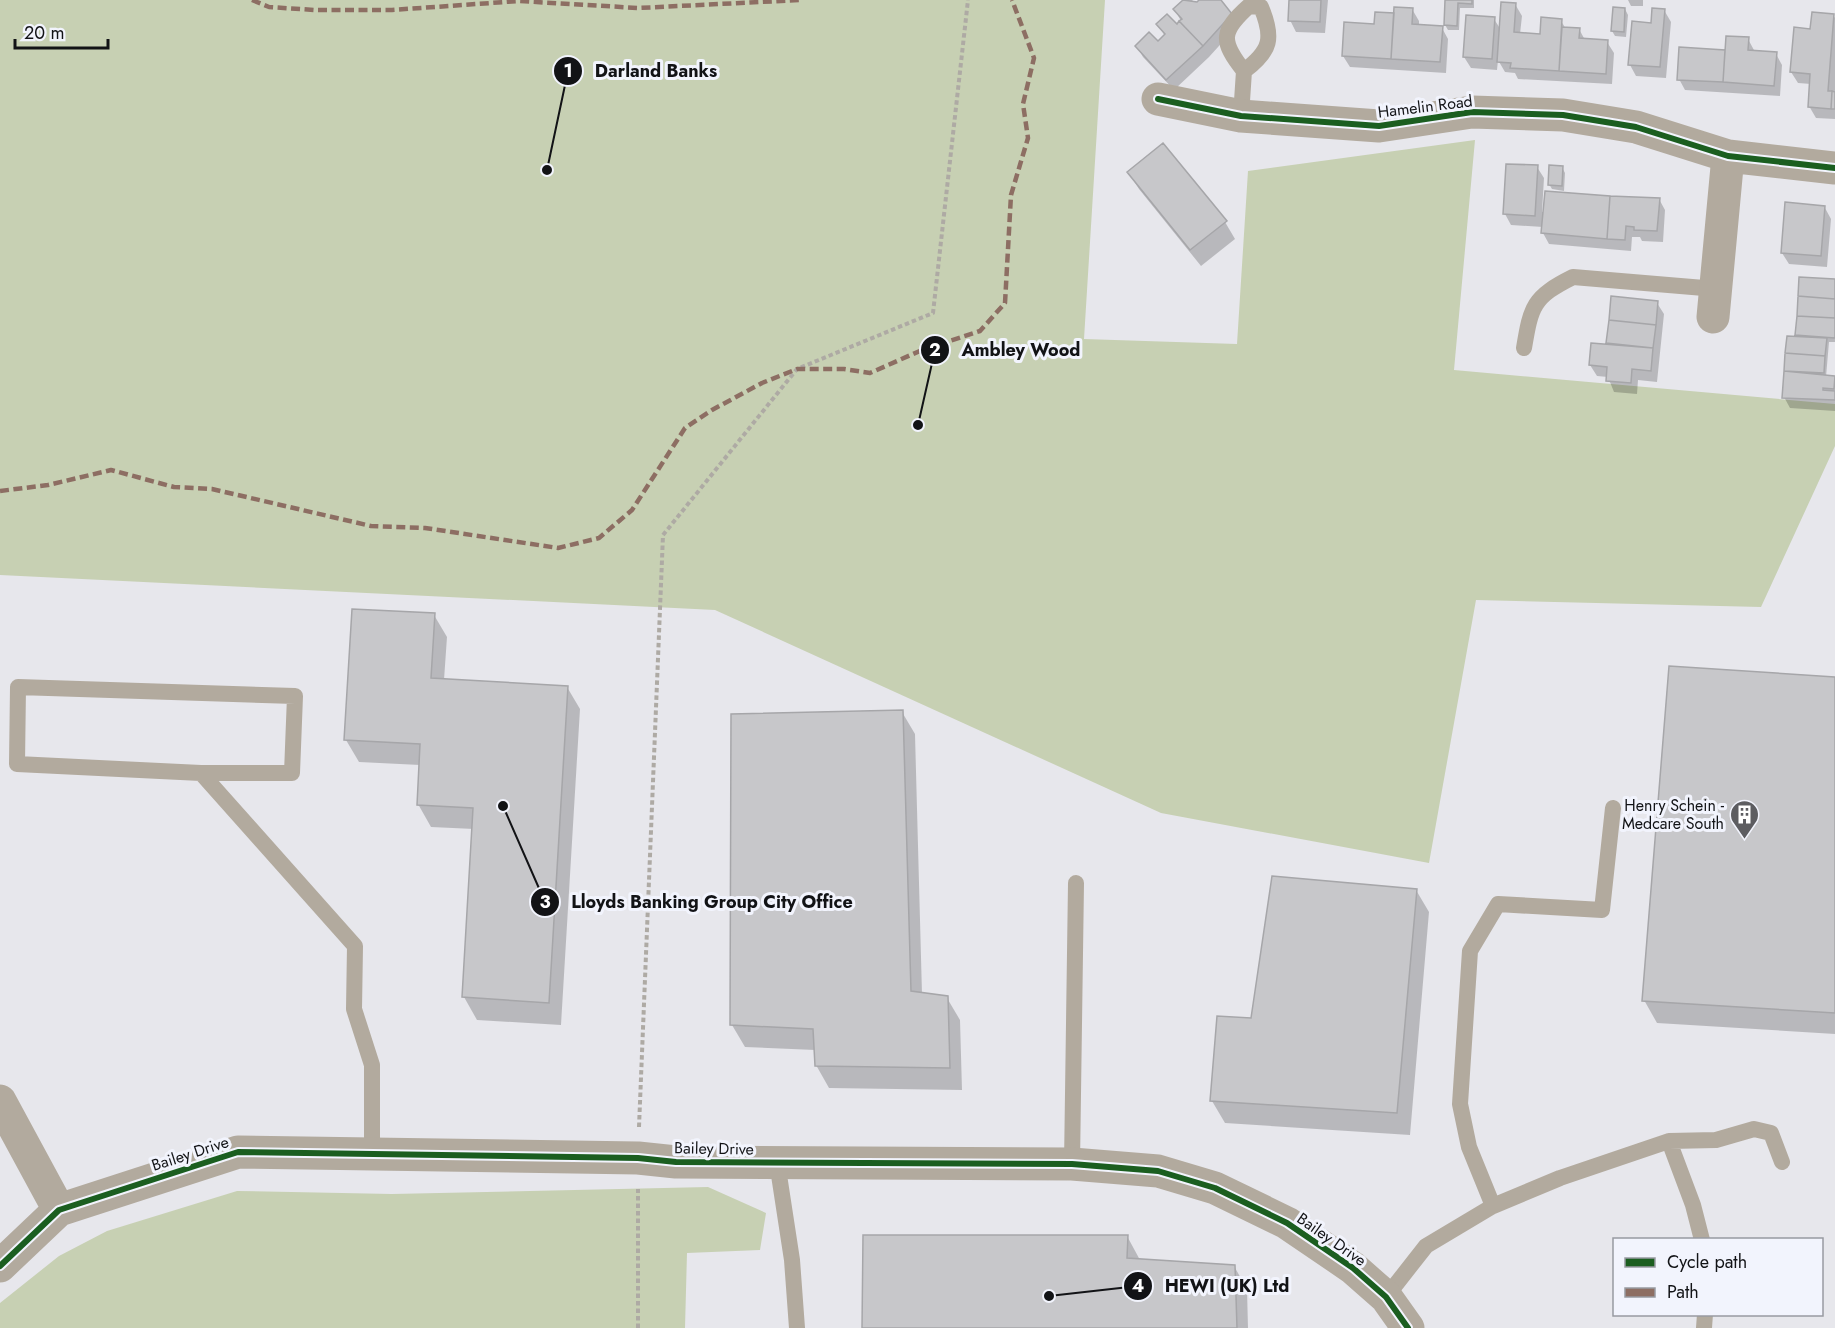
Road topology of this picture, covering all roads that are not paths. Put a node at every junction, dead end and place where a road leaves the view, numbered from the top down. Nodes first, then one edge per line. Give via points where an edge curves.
1 (1244, 71) dead end
2 (1158, 99) dead end
3 (1241, 116) junction
4 (1728, 156) junction
5 (1835, 168) edge
6 (1714, 303) joint
7 (1524, 348) dead end
8 (201, 773) junction
9 (1613, 808) dead end
10 (1076, 883) dead end
11 (0, 1101) edge
12 (1669, 1141) junction
13 (372, 1152) junction
14 (777, 1162) junction
15 (1782, 1162) dead end
16 (1072, 1164) junction
17 (1493, 1206) junction
18 (59, 1210) junction
19 (1702, 1238) edge
20 (0, 1266) edge
21 (1386, 1298) junction
22 (797, 1328) edge
23 (1408, 1328) edge

1 - 3 lane
2 - 3 street, Hamelin Road
3 - 4 street, Hamelin Road via 1379,126 1472,112 1563,115 1636,128
4 - 5 street, Hamelin Road
4 - 6 street
6 - 7 lane via 1573,277 1555,286 1530,311
8 - 8 lane via 17,764 18,687 295,696 292,773
8 - 13 lane via 355,946 354,1009 372,1065
9 - 17 lane via 1602,910 1498,904 1470,951 1460,1104 1469,1147
10 - 16 lane
11 - 18 street
12 - 15 lane via 1716,1140 1754,1129 1771,1133
12 - 17 lane via 1560,1178
12 - 19 lane
13 - 14 street, Bailey Drive
13 - 18 street, Bailey Drive via 238,1152
14 - 16 street, Bailey Drive
14 - 22 lane via 792,1260
16 - 21 street, Bailey Drive via 1158,1171 1215,1188 1287,1223 1353,1268
17 - 21 lane via 1426,1246
18 - 20 street, Bailey Drive
21 - 23 street, Bailey Drive

